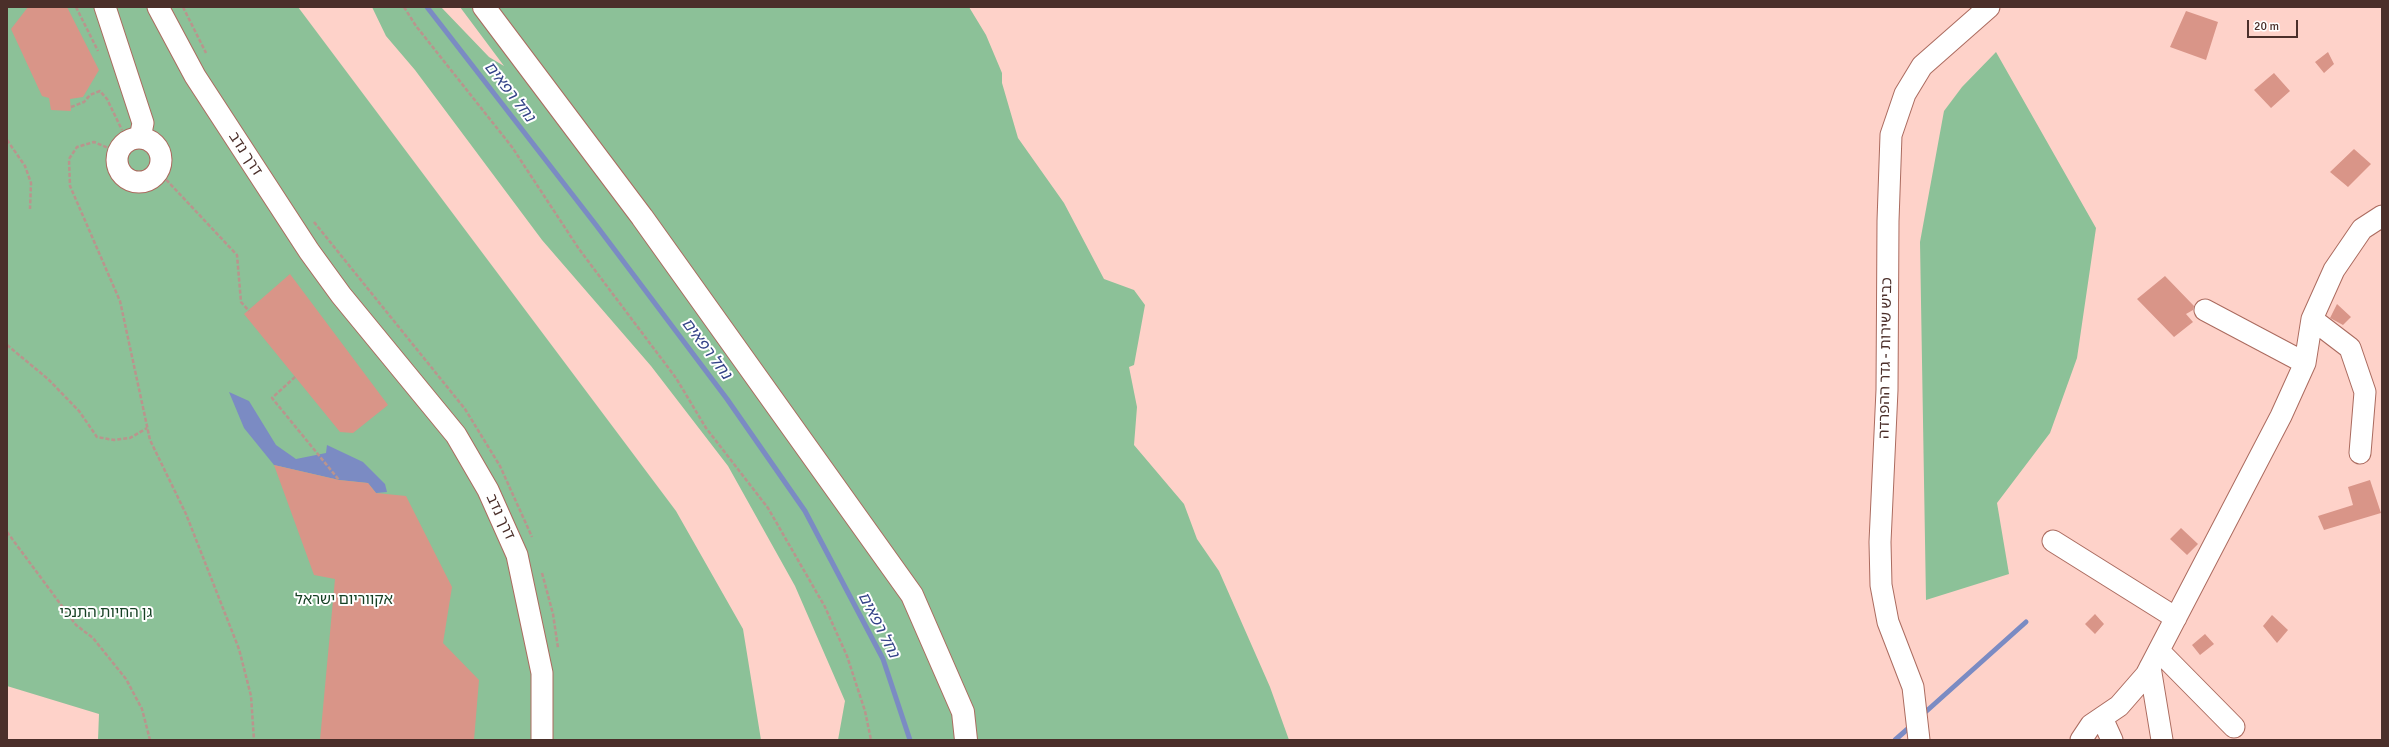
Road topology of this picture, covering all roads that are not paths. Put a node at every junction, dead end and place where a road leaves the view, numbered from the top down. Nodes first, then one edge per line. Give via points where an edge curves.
1 (105, 7) edge
2 (158, 7) edge
3 (484, 7) edge
4 (1989, 7) edge
5 (129, 144) junction
6 (2382, 216) edge
7 (2205, 310) dead end
8 (2312, 319) junction
9 (2305, 362) junction
10 (2360, 453) dead end
11 (2053, 541) dead end
12 (2176, 618) junction
13 (2155, 659) junction
14 (2102, 718) junction
15 (2234, 727) dead end
16 (542, 740) edge
17 (966, 740) edge
18 (1919, 740) edge
19 (2082, 740) edge
20 (2112, 740) edge
21 (2162, 740) edge

1 - 5 street via 143,123
2 - 16 street, דרך נדב via 195,76 250,163 341,295 456,436 506,527 517,556 542,673
3 - 17 main road via 642,218 912,595 963,712
4 - 18 street, כביש שירות - גדר ההפרדה via 1922,66 1905,94 1891,135 1888,390 1880,542 1881,585 1888,622 1913,687
5 - 5 street via 154,144 158,150 161,157 158,171 147,181 126,178 118,166
6 - 8 street via 2362,229 2334,270
7 - 9 street
8 - 9 street
8 - 10 street via 2350,348 2365,392
9 - 12 street via 2281,416
11 - 12 street
12 - 13 street
13 - 14 street via 2146,675 2119,706
13 - 15 street
13 - 21 street
14 - 19 street via 2091,725
14 - 20 street

